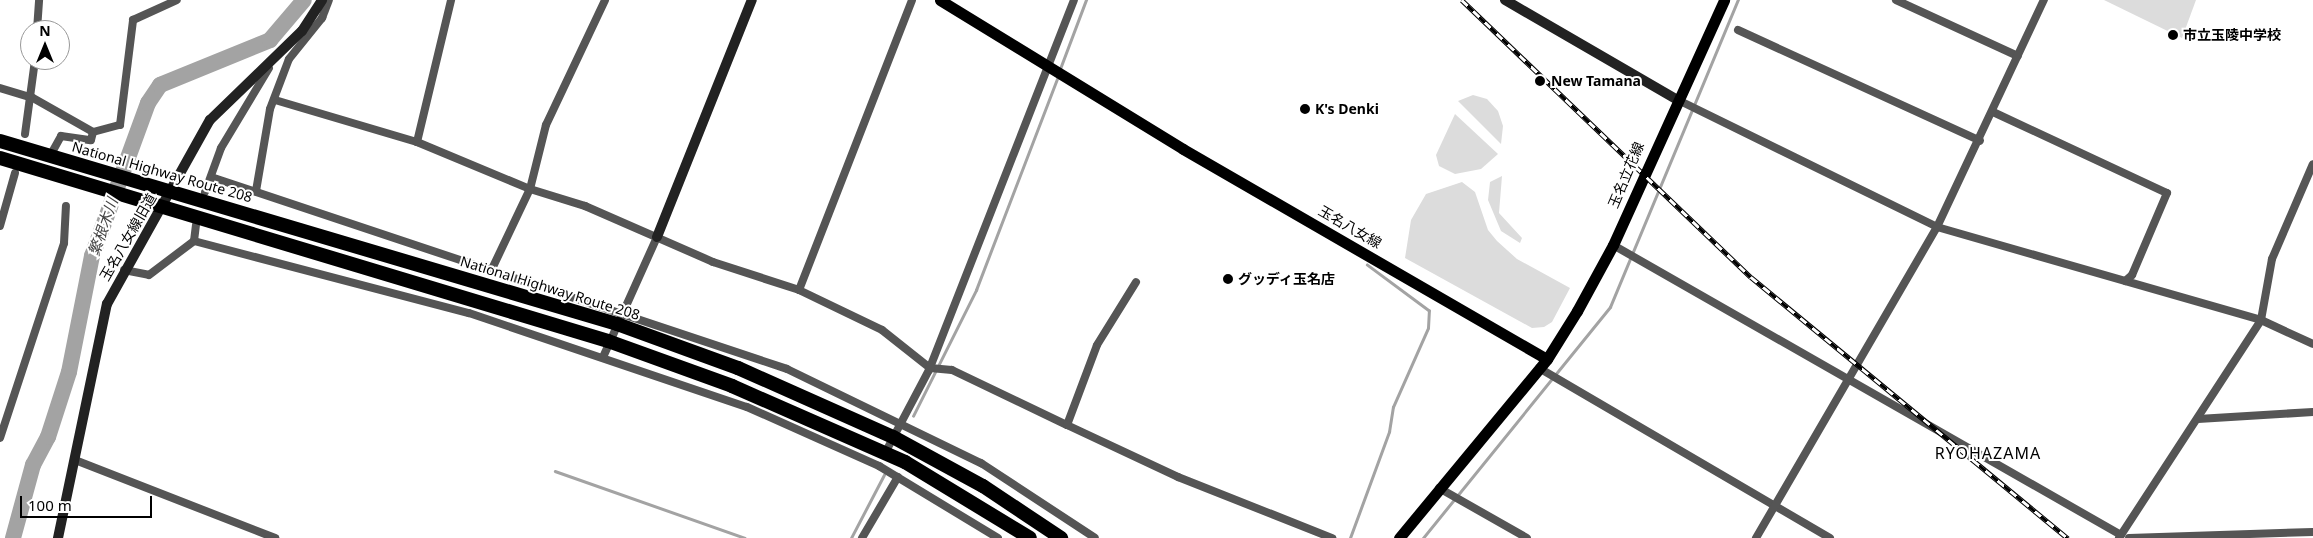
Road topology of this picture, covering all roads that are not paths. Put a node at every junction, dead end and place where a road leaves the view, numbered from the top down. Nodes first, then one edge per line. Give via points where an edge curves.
1 (39, 0) edge
2 (177, 0) edge
3 (322, 0) edge
4 (329, 0) edge
5 (451, 0) edge
6 (605, 0) edge
7 (752, 0) edge
8 (912, 0) edge
9 (940, 0) edge
10 (1074, 0) edge
11 (1505, 0) edge
12 (1724, 0) edge
13 (1896, 0) edge
14 (2044, 0) edge
15 (38, 20) edge
16 (1738, 30) dead end
17 (277, 55) junction
18 (2018, 56) junction
19 (1047, 65) junction
20 (34, 70) edge
21 (0, 88) edge
22 (33, 98) junction
23 (1676, 99) junction
24 (275, 100) junction
25 (1993, 112) junction
26 (92, 132) junction
27 (25, 134) dead end
28 (0, 141) edge
29 (1980, 141) junction
30 (417, 142) junction
31 (50, 156) junction
32 (0, 158) edge
33 (2313, 164) edge
34 (15, 172) dead end
35 (211, 177) junction
36 (530, 189) junction
37 (170, 191) junction
38 (256, 191) junction
39 (205, 192) dead end
40 (66, 206) dead end
41 (162, 206) junction
42 (196, 224) dead end
43 (0, 226) edge
44 (1937, 227) junction
45 (657, 237) junction
46 (194, 241) junction
47 (1613, 245) junction
48 (124, 270) junction
49 (491, 271) junction
50 (2125, 281) junction
51 (1136, 282) dead end
52 (799, 290) junction
53 (621, 319) junction
54 (2261, 320) junction
55 (2313, 344) edge
56 (606, 348) junction
57 (1547, 358) junction
58 (930, 368) junction
59 (1539, 368) junction
60 (1846, 378) junction
61 (2313, 412) edge
62 (2198, 419) junction
63 (902, 423) junction
64 (1067, 425) junction
65 (893, 437) junction
66 (0, 438) edge
67 (886, 452) junction
68 (76, 460) junction
69 (879, 466) junction
70 (898, 477) junction
71 (1439, 488) junction
72 (1775, 506) junction
73 (2313, 532) edge
74 (2120, 536) edge
75 (58, 538) edge
76 (276, 538) edge
77 (862, 538) edge
78 (998, 538) edge
79 (1030, 538) edge
80 (1061, 538) edge
81 (1095, 538) edge
82 (1332, 538) edge
83 (1399, 538) edge
84 (1527, 538) edge
85 (1756, 538) edge
86 (1830, 538) edge
87 (2129, 538) edge

1 - 15 street
2 - 26 street via 134,20 120,125
3 - 17 street, 玉名八女線旧道 via 302,31
4 - 24 street via 322,18 289,60
5 - 30 street
6 - 36 street via 546,124
7 - 45 street
8 - 52 street
9 - 19 main road, 玉名八女線
10 - 19 street
11 - 23 street
12 - 23 main road, 玉名立花線
13 - 18 street
14 - 18 street
16 - 29 street
17 - 35 street via 238,115
17 - 37 street, 玉名八女線旧道 via 210,120
18 - 25 street
19 - 57 main road, 玉名八女線 via 1183,149
19 - 58 street
20 - 22 street
21 - 22 street
22 - 26 street
22 - 27 street
23 - 44 street
23 - 47 main road, 玉名立花線
24 - 30 street
24 - 38 street
25 - 29 street
25 - 50 street via 2167,193 2132,275
26 - 31 street via 91,140 61,136
28 - 31 highway, National Highway Route 208
29 - 44 street
30 - 36 street
31 - 37 highway, National Highway Route 208
32 - 41 highway
33 - 54 street via 2272,259
34 - 43 street
35 - 38 street
35 - 39 street
36 - 45 street via 586,206
36 - 49 street
37 - 41 street, 玉名八女線旧道
37 - 53 highway, National Highway Route 208
38 - 49 street
40 - 66 street via 64,243
41 - 48 street, 玉名八女線旧道
41 - 56 highway
42 - 46 street
44 - 50 street
44 - 60 street
45 - 52 street via 713,262
45 - 53 street
46 - 48 street via 149,275
46 - 56 street
47 - 57 main road, 玉名立花線
47 - 60 street
48 - 68 street, 玉名八女線旧道 via 101,325
49 - 53 street
50 - 54 street
51 - 64 street via 1097,345
52 - 58 street via 882,330
53 - 56 street
53 - 63 street via 787,369
53 - 65 highway, National Highway Route 208
54 - 55 street
54 - 62 street
56 - 67 highway via 789,408
56 - 69 street
57 - 59 main road
58 - 63 street
58 - 64 street via 952,370
59 - 71 main road
59 - 72 street
60 - 72 street
60 - 74 street
61 - 62 street
62 - 74 street
63 - 65 street
63 - 81 street via 981,463
64 - 82 street via 1178,477
65 - 67 street
65 - 80 highway, National Highway Route 208 via 983,486
67 - 69 street
67 - 79 highway
68 - 75 street, 玉名八女線旧道
68 - 76 street
69 - 70 street
70 - 77 street
70 - 78 street
71 - 83 main road
71 - 84 street
72 - 85 street
72 - 86 street
73 - 87 street

